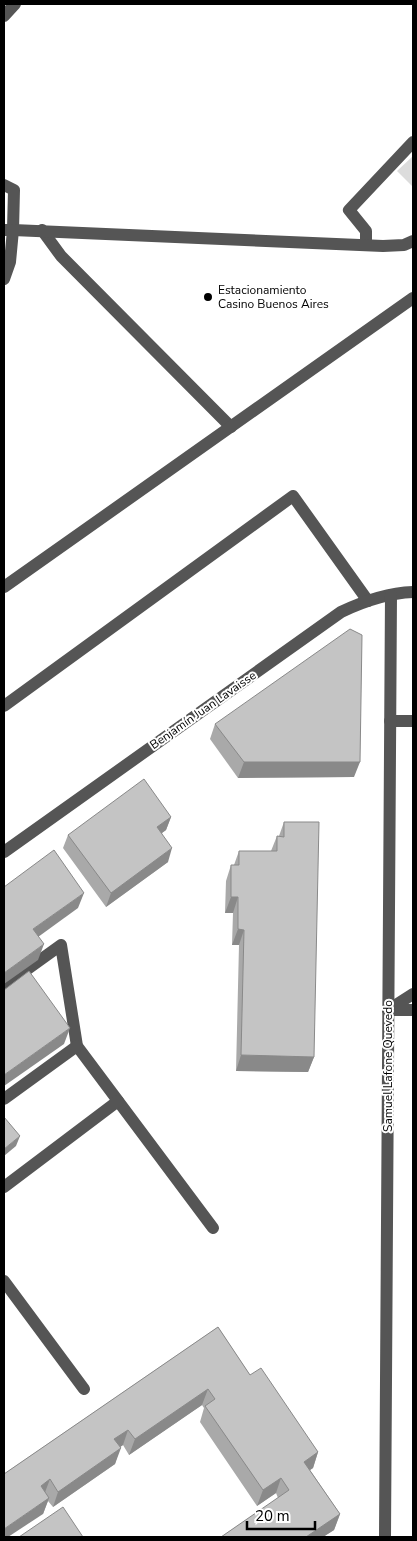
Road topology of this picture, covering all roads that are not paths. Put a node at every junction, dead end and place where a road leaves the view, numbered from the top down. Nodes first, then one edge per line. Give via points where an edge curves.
1 (15, 4) edge
2 (4, 16) edge
3 (413, 142) edge
4 (4, 184) edge
5 (8, 230) edge
6 (42, 230) junction
7 (413, 240) edge
8 (366, 245) junction
9 (4, 279) edge
10 (413, 298) edge
11 (231, 427) junction
12 (4, 586) edge
13 (413, 592) edge
14 (391, 595) junction
15 (368, 601) junction
16 (4, 706) edge
17 (390, 721) junction
18 (413, 722) edge
19 (4, 852) edge
20 (4, 986) edge
21 (413, 994) edge
22 (388, 1010) junction
23 (413, 1010) edge
24 (77, 1046) junction
25 (4, 1099) edge
26 (118, 1101) junction
27 (4, 1187) edge
28 (214, 1228) dead end
29 (4, 1282) edge
30 (84, 1389) dead end
31 (385, 1537) edge

1 - 2 street
3 - 8 street via 349,210 366,231
4 - 5 street via 14,190
5 - 6 street
5 - 9 street via 10,262
6 - 8 street
6 - 11 street via 61,256
7 - 8 street via 404,245
10 - 11 street
11 - 12 street
13 - 14 street, Benjamín Juan Lavaisse
14 - 15 street, Benjamín Juan Lavaisse
14 - 17 street, Samuel Lafone Quevedo
15 - 16 street via 293,496
15 - 19 street, Benjamín Juan Lavaisse via 341,612
17 - 18 street
17 - 22 street, Samuel Lafone Quevedo
20 - 24 street via 61,945
21 - 22 street
22 - 23 street
22 - 31 street, Samuel Lafone Quevedo
24 - 25 street
24 - 26 street
26 - 27 street
26 - 28 street
29 - 30 street

